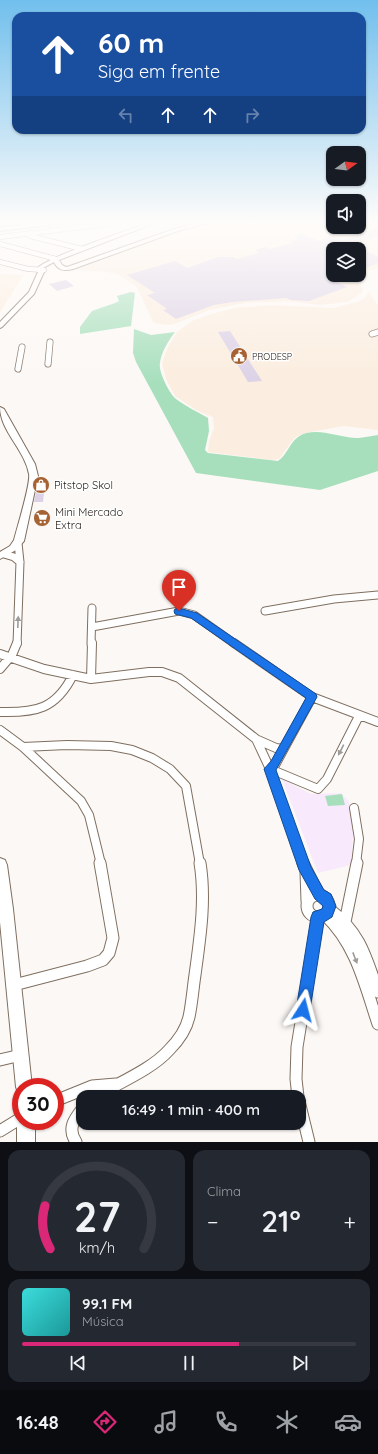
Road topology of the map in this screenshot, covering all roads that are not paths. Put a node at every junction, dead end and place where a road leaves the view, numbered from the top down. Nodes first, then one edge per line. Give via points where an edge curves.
1 (39, 276) edge
2 (0, 325) edge
3 (378, 332) edge
4 (372, 334) dead end
5 (50, 342) dead end
6 (22, 347) dead end
7 (48, 364) dead end
8 (18, 369) dead end
9 (1, 413) edge
10 (18, 543) junction
11 (2, 555) edge
12 (20, 562) junction
13 (378, 595) edge
14 (92, 608) dead end
15 (265, 611) dead end
16 (92, 627) junction
17 (0, 654) edge
18 (11, 660) junction
19 (0, 669) edge
20 (73, 675) junction
21 (91, 679) junction
22 (312, 697) junction
23 (0, 712) edge
24 (359, 716) junction
25 (378, 722) edge
26 (0, 730) edge
27 (256, 739) junction
28 (23, 747) junction
29 (283, 749) junction
30 (270, 769) junction
31 (354, 808) dead end
32 (0, 866) edge
33 (306, 870) junction
34 (319, 895) junction
35 (307, 901) junction
36 (324, 914) junction
37 (346, 922) junction
38 (5, 951) edge
39 (14, 986) junction
40 (378, 992) edge
41 (378, 1024) edge
42 (21, 1055) junction
43 (0, 1060) edge
44 (23, 1078) edge
45 (116, 1084) junction
46 (106, 1090) edge
47 (297, 1090) edge
48 (64, 1097) edge
49 (76, 1118) edge
50 (12, 1124) edge
51 (26, 1130) edge
52 (306, 1130) edge
53 (0, 1131) edge
54 (74, 1136) edge
55 (26, 1142) edge
56 (309, 1142) edge

1 - 2 main road via 32,293
3 - 4 street
5 - 7 street
6 - 8 street
9 - 10 main road via 30,464 34,476
10 - 11 main road
10 - 12 street
11 - 12 street via 14,557
18 -> 12 street via 18,638
13 - 15 street via 334,599
14 - 16 street
16 - 21 street
16 - 22 street via 170,612 187,612
17 - 18 street
18 - 19 street
18 - 20 street
20 - 21 street
20 - 23 street via 69,687 57,701 37,711
21 - 27 street via 149,672 169,674 198,692
22 - 24 street
22 - 29 street
24 - 25 street
24 -> 30 street via 321,788
26 - 28 street
27 - 29 street
27 - 30 street
28 - 39 street via 81,801 89,815 101,865 113,938 109,953 103,960
28 - 45 street via 81,744 132,750 166,765 186,786 202,876 202,922 189,1017 180,1037 168,1052 139,1073
29 - 30 street via 275,765
30 - 33 street
31 - 37 street via 359,850
32 - 38 main road via 6,909
33 - 34 street
33 - 35 street
34 - 35 street via 312,895
34 - 36 street via 328,902
35 - 36 street via 308,911
36 - 37 street
36 -> 41 street via 347,938
36 - 47 street via 297,1047
37 - 40 street via 359,943
38 - 39 main road
39 - 42 main road
42 - 43 street
42 - 44 main road
45 - 46 street
45 - 48 street via 96,1084
49 - 54 street via 72,1123
50 - 53 street
51 - 55 main road
52 - 56 street

